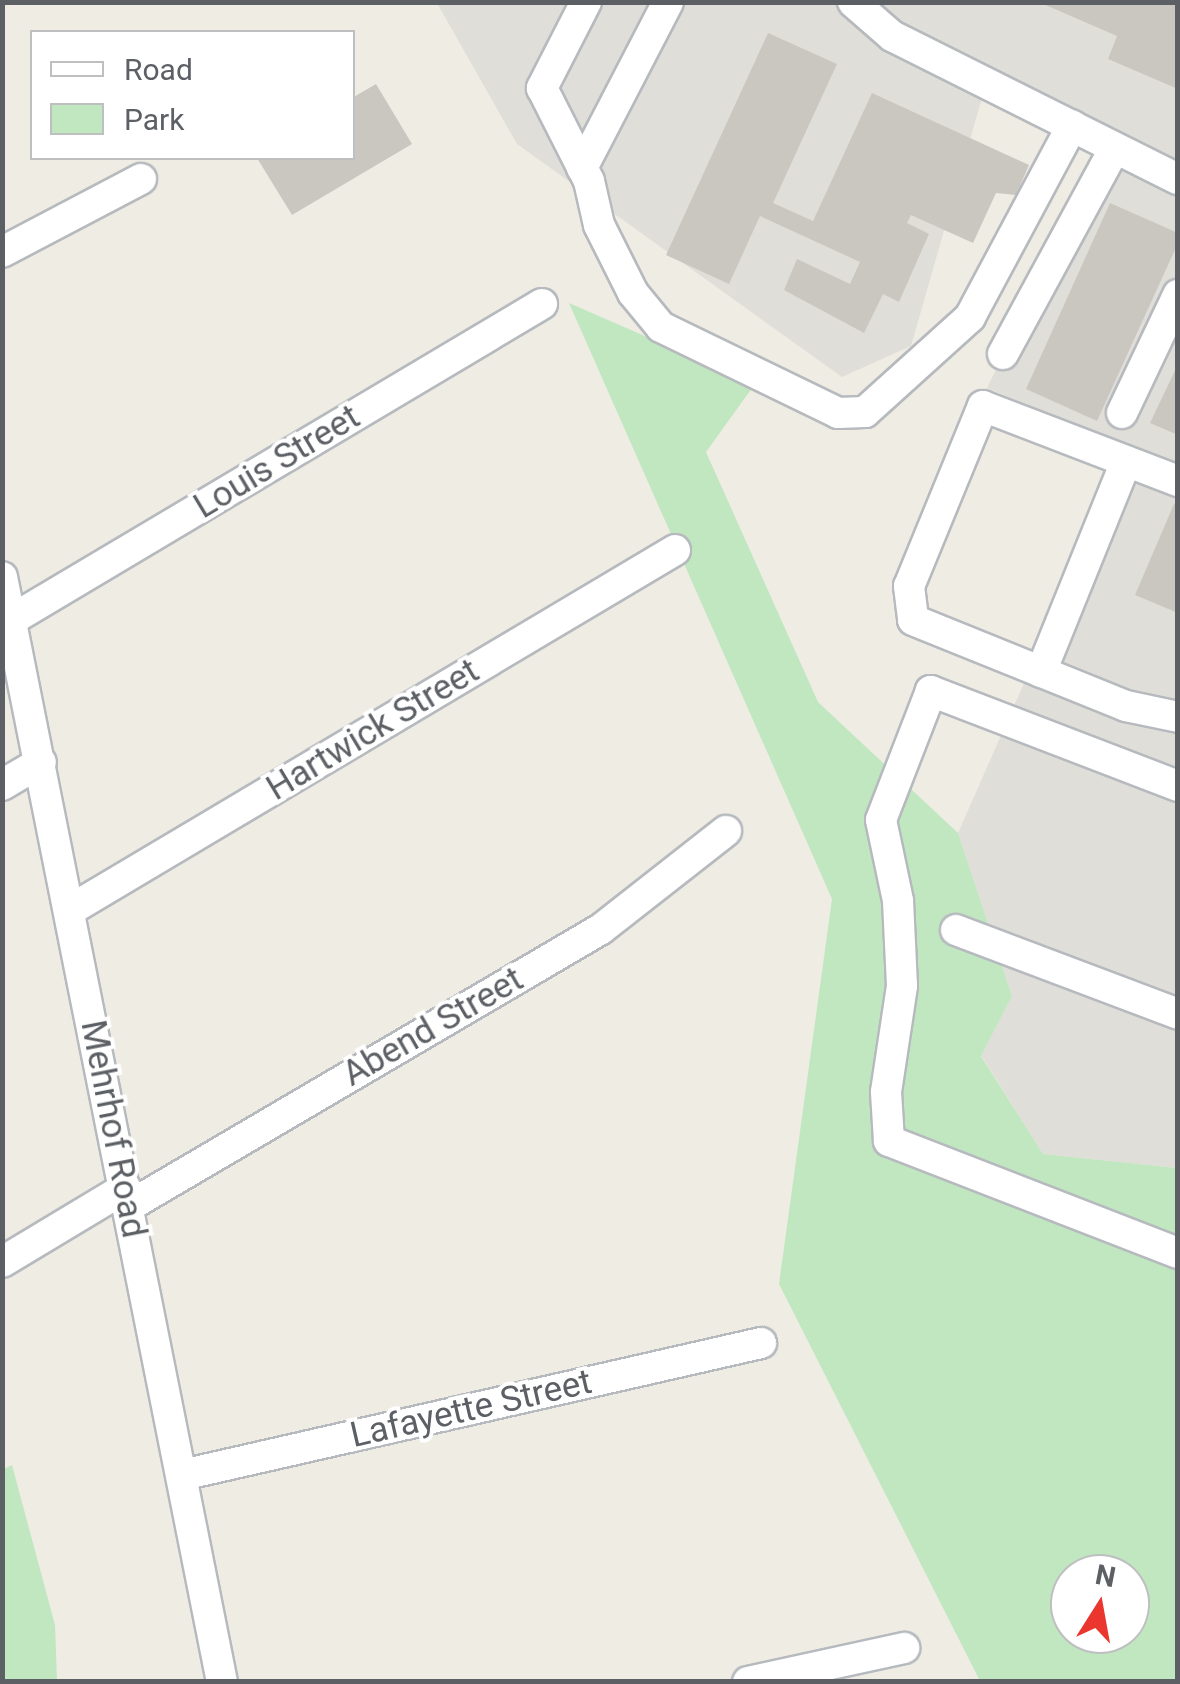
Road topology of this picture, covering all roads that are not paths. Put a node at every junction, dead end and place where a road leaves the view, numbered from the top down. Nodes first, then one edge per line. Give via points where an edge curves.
1 (586, 2) edge
2 (668, 2) edge
3 (853, 2) edge
4 (1072, 126) junction
5 (1115, 148) junction
6 (582, 168) junction
7 (1178, 179) edge
8 (141, 180) dead end
9 (2, 252) edge
10 (1178, 296) edge
11 (542, 304) dead end
12 (1003, 354) dead end
13 (1122, 413) dead end
14 (1126, 462) junction
15 (1167, 477) edge
16 (675, 550) dead end
17 (2, 577) edge
18 (12, 620) junction
19 (1041, 672) junction
20 (1178, 717) edge
21 (41, 762) junction
22 (2, 785) edge
23 (1178, 786) edge
24 (726, 832) dead end
25 (70, 910) junction
26 (956, 930) dead end
27 (1178, 1014) edge
28 (127, 1197) junction
29 (1178, 1253) edge
30 (2, 1262) edge
31 (761, 1343) dead end
32 (182, 1475) junction
33 (904, 1648) dead end
34 (222, 1682) edge
35 (748, 1682) edge

1 - 6 street via 542,88
2 - 6 street
3 - 4 street via 892,36
4 - 5 street
4 - 6 street via 970,318 866,412 838,413 661,327 633,293
5 - 7 street
5 - 12 street
8 - 9 street
10 - 13 street
11 - 18 street, Louis Street
14 - 15 street
14 - 19 street
14 - 19 street via 983,406 909,586 914,620
16 - 25 street, Hartwick Street
17 - 18 street, Mehrhof Road
18 - 21 street, Mehrhof Road
19 - 20 street via 1126,706
21 - 22 street
21 - 25 street, Mehrhof Road
23 - 29 street via 931,690 880,820 898,900 902,986 886,1092 889,1140
24 - 28 street, Abend Street via 601,929
25 - 28 street, Mehrhof Road
26 - 27 street
28 - 30 street, Abend Street
28 - 32 street, Mehrhof Road
31 - 32 street, Lafayette Street
32 - 34 street, Mehrhof Road
33 - 35 street

